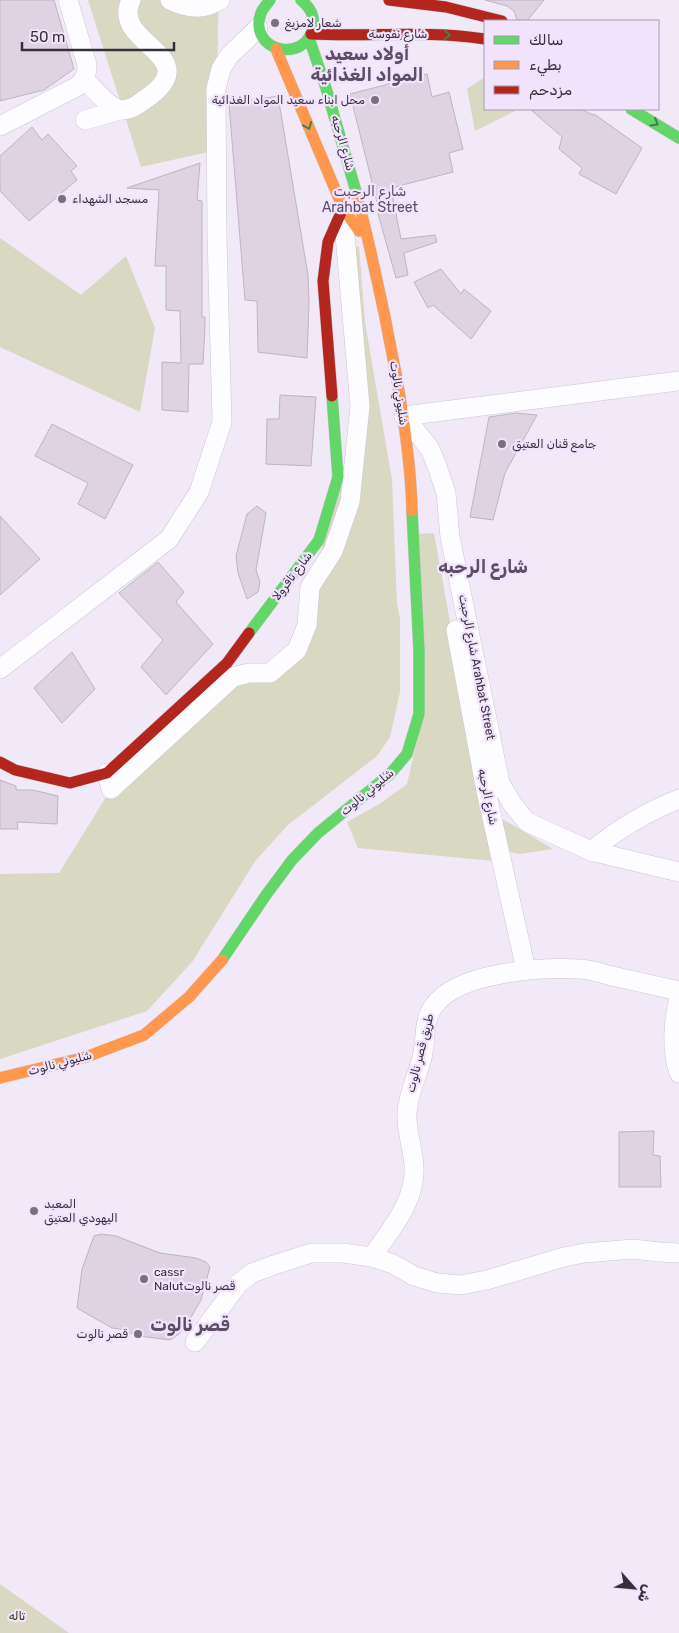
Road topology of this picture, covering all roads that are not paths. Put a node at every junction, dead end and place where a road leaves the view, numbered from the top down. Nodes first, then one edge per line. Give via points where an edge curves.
1 (68, 0) edge
2 (130, 0) edge
3 (170, 0) edge
4 (220, 0) edge
5 (270, 0) edge
6 (301, 0) edge
7 (389, 0) edge
8 (460, 5) edge
9 (250, 6) dead end
10 (499, 20) edge
11 (258, 23) junction
12 (310, 36) junction
13 (484, 39) edge
14 (276, 49) junction
15 (84, 80) junction
16 (120, 110) junction
17 (633, 110) edge
18 (85, 120) dead end
19 (0, 126) edge
20 (679, 138) edge
21 (343, 208) junction
22 (369, 244) junction
23 (679, 381) edge
24 (404, 416) junction
25 (448, 506) junction
26 (0, 668) edge
27 (0, 762) edge
28 (106, 773) junction
29 (679, 799) edge
30 (591, 851) junction
31 (679, 872) edge
32 (526, 970) junction
33 (679, 991) edge
34 (679, 998) edge
35 (679, 1074) edge
36 (0, 1078) edge
37 (679, 1253) edge
38 (372, 1257) junction
39 (195, 1342) dead end

1 - 15 street via 87,65
2 - 16 street via 127,9 132,26 141,39 162,56 167,69 160,88 133,107
3 - 4 street via 195,8
5 - 11 main road via 263,7
6 - 12 main road, شارع الرحبه via 311,12
7 - 8 main road
8 - 10 main road
9 - 11 main road
11 - 14 main road via 262,37
11 - 26 street via 229,56 221,69 216,89 222,422 199,492 169,539
12 -> 13 main road, شارع نفوسة via 408,33
12 - 14 main road via 300,46
12 - 22 main road, شارع الرحبه via 360,201
14 -> 21 main road, شارع الرحبه
15 - 16 street
15 - 19 street
16 - 18 street
17 -> 20 main road
21 - 22 main road, شارع الرحبه
21 - 28 main road, شارع تاقرولا via 328,242 323,281 338,476 319,540 227,663
21 - 28 street via 360,406 350,502 333,551 310,587 306,626 297,650 270,673 233,677 110,789
22 - 24 main road, شليوني نالوت
23 - 24 street
24 - 25 street, شارع الرحبت Arahbat Street via 430,449
24 - 36 main road, شليوني نالوت via 419,650 419,714 406,754 390,774 318,833 292,860 227,954 189,997 144,1034 86,1057
25 - 30 street, شارع الرحبت Arahbat Street via 450,538 500,783 512,805 527,822
25 - 32 street, شارع الرحبه via 439,538 486,791
27 - 28 main road, شارع تاقرولا via 15,770 70,783
29 - 30 street via 622,827
30 - 31 street, شارع الرحبت Arahbat Street
32 - 33 street, طريق قصر نالوت via 581,969
32 - 38 street, طريق قصر نالوت via 497,975 448,992 432,1008 407,1112 414,1166 411,1197
34 - 35 street via 673,1037
37 - 38 street via 633,1249 584,1253 461,1285 437,1283 414,1276
38 - 39 street via 311,1253 252,1274 238,1284

